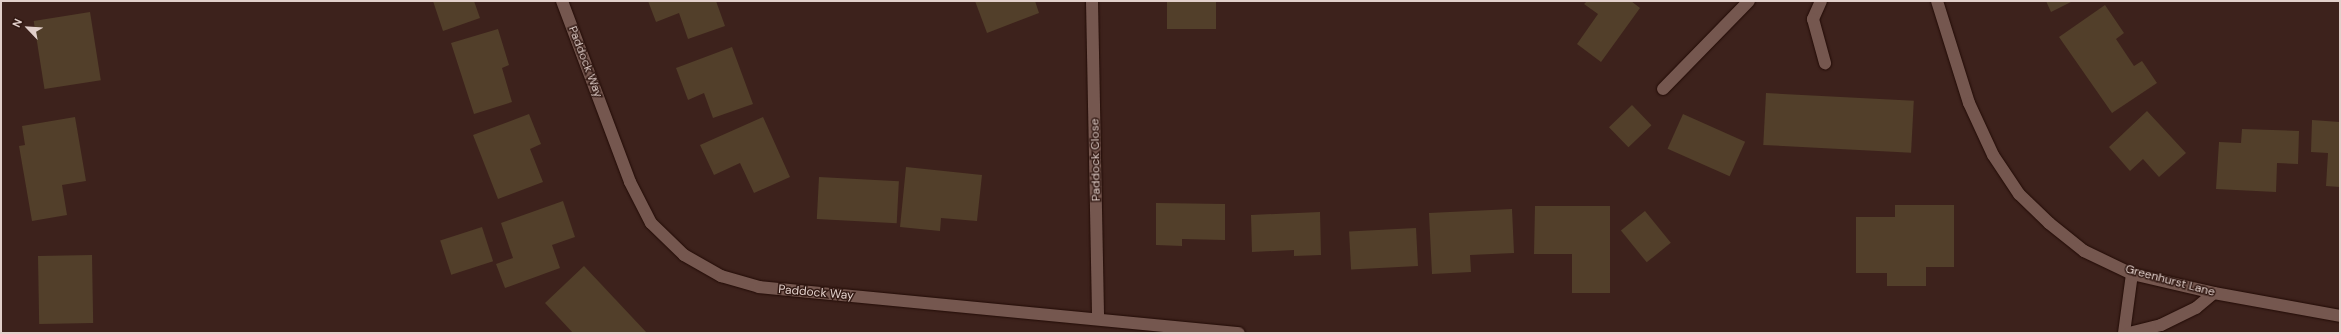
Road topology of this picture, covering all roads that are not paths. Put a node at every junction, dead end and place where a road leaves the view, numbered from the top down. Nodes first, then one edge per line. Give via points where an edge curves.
1 (562, 1) edge
2 (1092, 1) edge
3 (1748, 1) edge
4 (1821, 1) edge
5 (1937, 1) edge
6 (1825, 63) dead end
7 (1663, 89) dead end
8 (2132, 274) junction
9 (2214, 293) junction
10 (2340, 316) edge
11 (1098, 319) junction
12 (1239, 333) edge
13 (2124, 333) edge
14 (2129, 333) edge

1 - 11 street, Paddock Way via 630,182 651,223 684,255 722,276 759,287
2 - 11 street, Paddock Close
3 - 7 street
4 - 6 street via 1813,19
5 - 8 street, Greenhurst Lane via 1969,103 1993,155 2019,194 2049,223 2084,250
8 - 9 street, Greenhurst Lane
8 - 13 street
9 - 10 street, Greenhurst Lane
9 - 14 street via 2196,308 2161,325
11 - 12 street, Paddock Way

